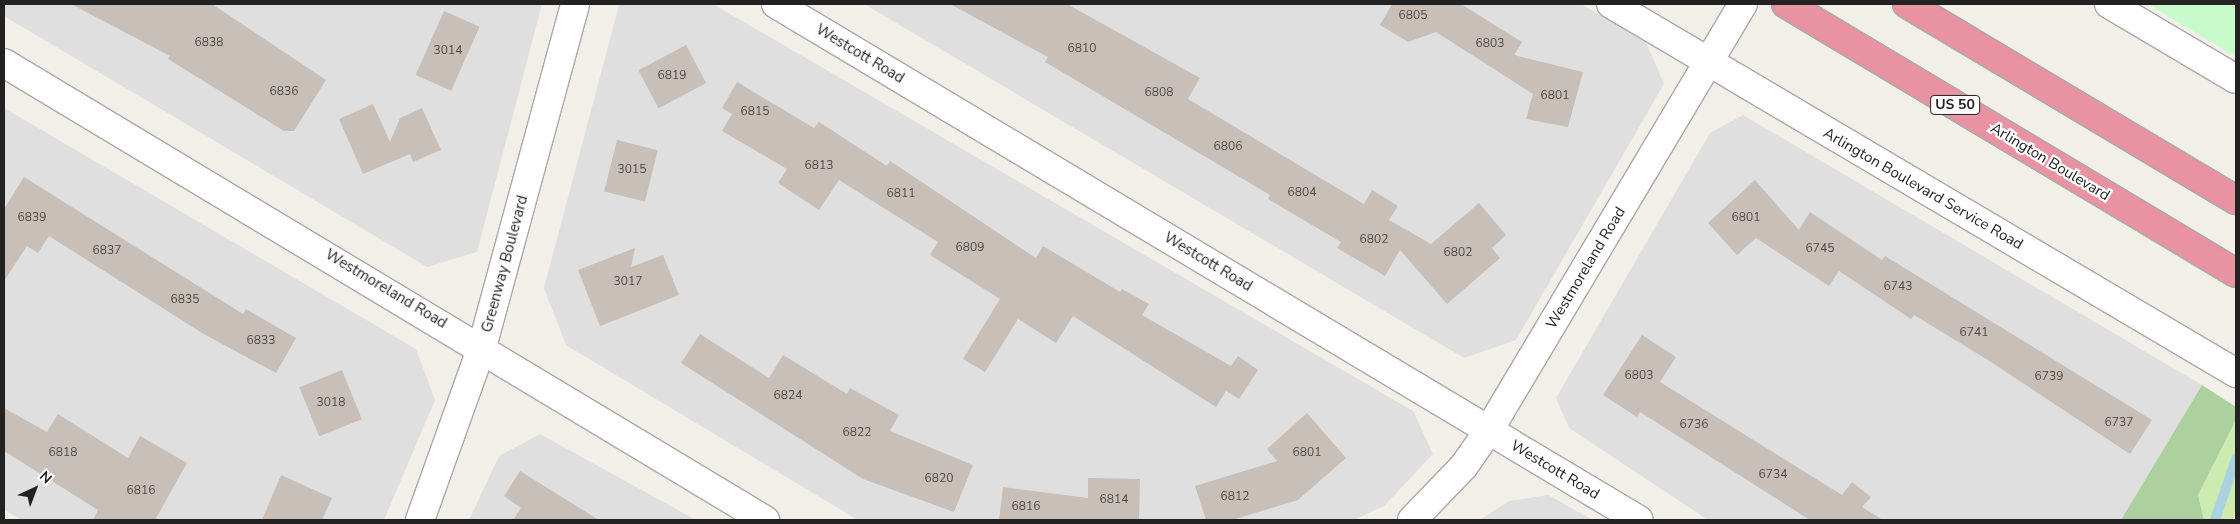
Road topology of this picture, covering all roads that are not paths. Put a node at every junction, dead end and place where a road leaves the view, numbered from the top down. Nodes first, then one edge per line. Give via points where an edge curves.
1 (575, 4) edge
2 (776, 4) edge
3 (1611, 4) edge
4 (1743, 4) edge
5 (1786, 4) edge
6 (1907, 4) edge
7 (2109, 4) edge
8 (4, 63) edge
9 (1710, 63) junction
10 (2236, 79) edge
11 (2236, 200) edge
12 (2236, 273) edge
13 (482, 348) junction
14 (2236, 373) edge
15 (1489, 430) junction
16 (420, 520) edge
17 (765, 520) edge
18 (1412, 520) edge
19 (1639, 520) edge

1 - 13 street, Greenway Boulevard
2 - 15 street, Westcott Road
3 - 9 street, Arlington Boulevard Service Road
4 - 9 street, Westmoreland Road
5 - 12 highway, Arlington Boulevard / US 50
6 - 11 highway
7 - 10 street
8 - 13 street, Westmoreland Road
9 - 14 street, Arlington Boulevard Service Road
9 - 15 street, Westmoreland Road
13 - 16 street, Greenway Boulevard
13 - 17 street, Westmoreland Road
15 - 18 street, Westmoreland Road via 1464,466
15 - 19 street, Westcott Road

